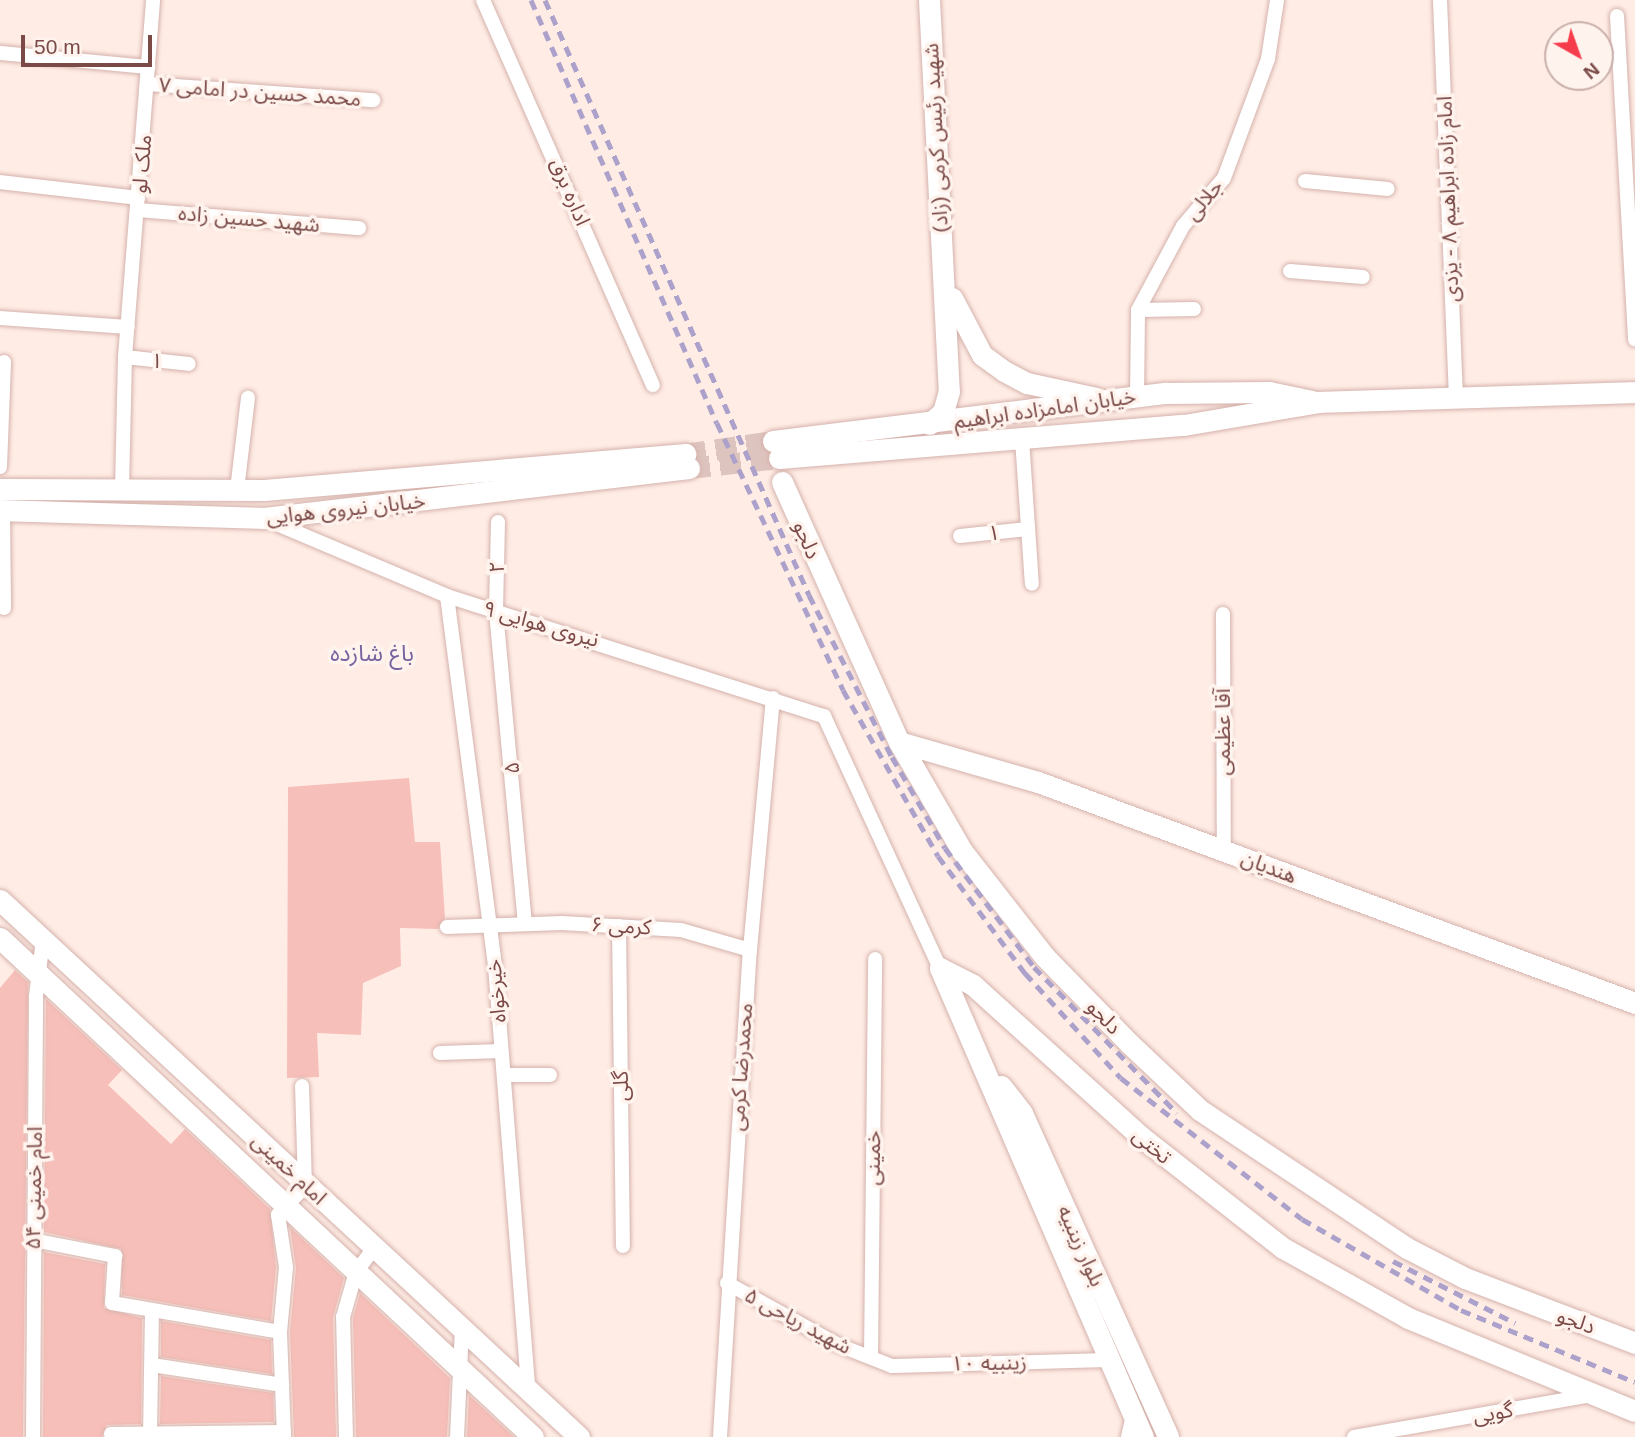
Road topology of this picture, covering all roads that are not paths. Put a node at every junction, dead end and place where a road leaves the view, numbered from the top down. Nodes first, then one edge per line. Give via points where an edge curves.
1 (153, 0) edge
2 (483, 0) edge
3 (929, 0) edge
4 (1278, 0) edge
5 (1440, 0) edge
6 (1617, 16) dead end
7 (0, 52) edge
8 (148, 67) junction
9 (148, 84) junction
10 (373, 100) dead end
11 (1305, 181) dead end
12 (0, 182) edge
13 (1388, 189) dead end
14 (138, 204) junction
15 (359, 228) dead end
16 (1290, 271) dead end
17 (944, 277) junction
18 (1363, 277) dead end
19 (1194, 309) dead end
20 (1138, 310) junction
21 (0, 318) edge
22 (128, 327) junction
23 (1635, 339) edge
24 (125, 358) junction
25 (4, 362) dead end
26 (189, 364) dead end
27 (653, 385) dead end
28 (1635, 392) edge
29 (1166, 393) junction
30 (1137, 397) junction
31 (248, 398) dead end
32 (1456, 398) junction
33 (1114, 402) junction
34 (1318, 402) junction
35 (929, 424) junction
36 (1184, 425) junction
37 (1022, 439) junction
38 (0, 467) edge
39 (782, 482) dead end
40 (0, 489) edge
41 (121, 489) junction
42 (237, 490) junction
43 (2, 510) edge
44 (264, 518) junction
45 (498, 522) dead end
46 (1028, 529) junction
47 (960, 536) dead end
48 (1032, 584) dead end
49 (447, 596) junction
50 (4, 608) dead end
51 (496, 612) junction
52 (1223, 614) dead end
53 (773, 698) junction
54 (898, 742) junction
55 (1224, 849) junction
56 (0, 900) edge
57 (525, 924) junction
58 (489, 926) junction
59 (619, 926) junction
60 (447, 927) dead end
61 (0, 938) edge
62 (43, 940) junction
63 (750, 950) junction
64 (875, 960) dead end
65 (940, 968) junction
66 (39, 974) junction
67 (1635, 1003) edge
68 (501, 1051) junction
69 (440, 1053) dead end
70 (984, 1062) junction
71 (504, 1075) junction
72 (550, 1075) dead end
73 (302, 1086) dead end
74 (305, 1186) junction
75 (287, 1205) junction
76 (33, 1240) junction
77 (623, 1246) dead end
78 (375, 1247) junction
79 (356, 1272) junction
80 (727, 1283) junction
81 (152, 1310) junction
82 (462, 1328) junction
83 (280, 1332) junction
84 (1635, 1343) edge
85 (871, 1357) junction
86 (1110, 1360) junction
87 (152, 1365) junction
88 (458, 1368) junction
89 (282, 1385) junction
90 (528, 1387) junction
91 (1591, 1395) junction
92 (1635, 1411) edge
93 (1133, 1416) junction
94 (111, 1434) dead end
95 (150, 1434) edge
96 (284, 1434) edge
97 (33, 1437) edge
98 (346, 1437) edge
99 (457, 1437) edge
100 (533, 1437) edge
101 (579, 1437) edge
102 (720, 1437) edge
103 (1128, 1437) edge
104 (1143, 1437) edge
105 (1168, 1437) edge
106 (1354, 1437) edge

1 - 8 street, ملک لو
2 - 27 street, اداره برق
3 - 17 main road, شهید رئیس کرمی (زاد)
4 - 20 street, جلالی via 1268,59 1224,178 1183,226
5 - 32 street, امام زاده ابراهیم ۸ - یزدی
6 - 23 street
7 - 8 street
8 - 9 street, ملک لو
9 - 10 street, ۷ محمد حسین در امامی
9 - 14 street, ملک لو
11 - 13 street
12 - 14 street, شهید حسین زاده
14 - 15 street, شهید حسین زاده
14 - 22 street, ملک لو
16 - 18 street
17 - 33 main road via 962,327 982,355 1027,383
17 - 35 main road, شهید رئیس کرمی (زاد) via 949,391 943,412
19 - 20 street
20 - 30 street, جلالی
21 - 22 street
22 - 24 street, ملک لو
24 - 26 street, ۱
24 - 41 street, ملک لو
25 - 38 street
28 - 32 main road, خیابان امامزاده ابراهیم
29 - 30 main road, خیابان امامزاده ابراهیم
29 - 34 main road, خیابان امامزاده ابراهیم via 1269,392
29 - 36 main road via 1190,403 1193,416
30 - 33 main road, خیابان امامزاده ابراهیم
31 - 42 street
32 - 34 main road, خیابان امامزاده ابراهیم
33 - 35 main road, خیابان امامزاده ابراهیم
34 - 36 main road, خیابان امامزاده ابراهیم
35 - 37 main road, خیابان امامزاده ابراهیم via 776,449
36 - 37 main road, خیابان امامزاده ابراهیم
37 - 46 street
39 - 54 main road, دلجو
40 - 41 main road, خیابان نیروی هوایی
41 - 42 main road, خیابان نیروی هوایی
42 - 44 main road, خیابان نیروی هوایی via 687,461
43 - 44 main road, خیابان نیروی هوایی
43 - 50 street
44 - 49 street, نیروی هوایی ۹
45 - 51 street, ۲
46 - 47 street, ۱
46 - 48 street
49 - 51 street, نیروی هوایی ۹
49 - 58 street, خیرخواه
51 - 53 street, نیروی هوایی ۹
51 - 57 street, ۵
52 - 55 street, آقا عظیمی
53 - 63 street, محمدرضا کرمی
53 - 65 street, نیروی هوایی ۹ via 824,716
54 - 55 main road, هندیان via 966,757
54 - 84 main road, دلجو via 962,850 1044,956 1200,1110 1407,1248 1477,1283
55 - 67 main road, هندیان
56 - 62 main road, امام خمینی
57 - 58 street, کرمی ۶
57 - 59 street, کرمی ۶
58 - 60 street, کرمی ۶
58 - 68 street, خیرخواه
59 - 63 street, کرمی ۶ via 681,930
59 - 77 street, گلی
61 - 66 main road, امام خمینی
62 - 66 street, امام خمینی ۵۴
62 - 74 main road, امام خمینی
63 - 80 street, محمدرضا کرمی
64 - 85 street, خمینی
65 - 70 main road, بلوار زینبیه
65 - 91 main road, تختی via 973,985 1140,1136 1283,1248 1408,1318
66 - 75 main road, امام خمینی
66 - 76 street, امام خمینی ۵۴
68 - 69 street
68 - 71 street, خیرخواه
70 - 86 main road, بلوار زینبیه via 1065,1266
70 - 105 main road, بلوار زینبیه via 1021,1114
71 - 72 street
71 - 90 street, خیرخواه
73 - 74 street
74 - 75 street
74 - 78 main road, امام خمینی
75 - 79 main road, امام خمینی
75 - 83 street via 278,1215 286,1267
76 - 81 street via 115,1256 112,1303
76 - 97 street, امام خمینی ۵۴
78 - 79 street
78 - 82 main road, امام خمینی
79 - 88 main road, امام خمینی
79 - 98 street via 343,1317
80 - 85 street, ۵ شهید ریاحی
80 - 102 street, محمدرضا کرمی
81 - 83 street
81 - 87 street
82 - 88 street
82 - 90 main road, امام خمینی
83 - 89 street
85 - 86 street, زینبیه ۱۰ via 892,1366
86 - 93 main road, بلوار زینبیه
87 - 89 street
87 - 95 street
88 - 99 street
88 - 100 main road, امام خمینی
89 - 96 street
90 - 101 main road, امام خمینی
91 - 92 main road, تختی
91 - 106 street, گویی
93 - 103 street
93 - 104 main road, بلوار زینبیه
94 - 95 street
95 - 96 street

